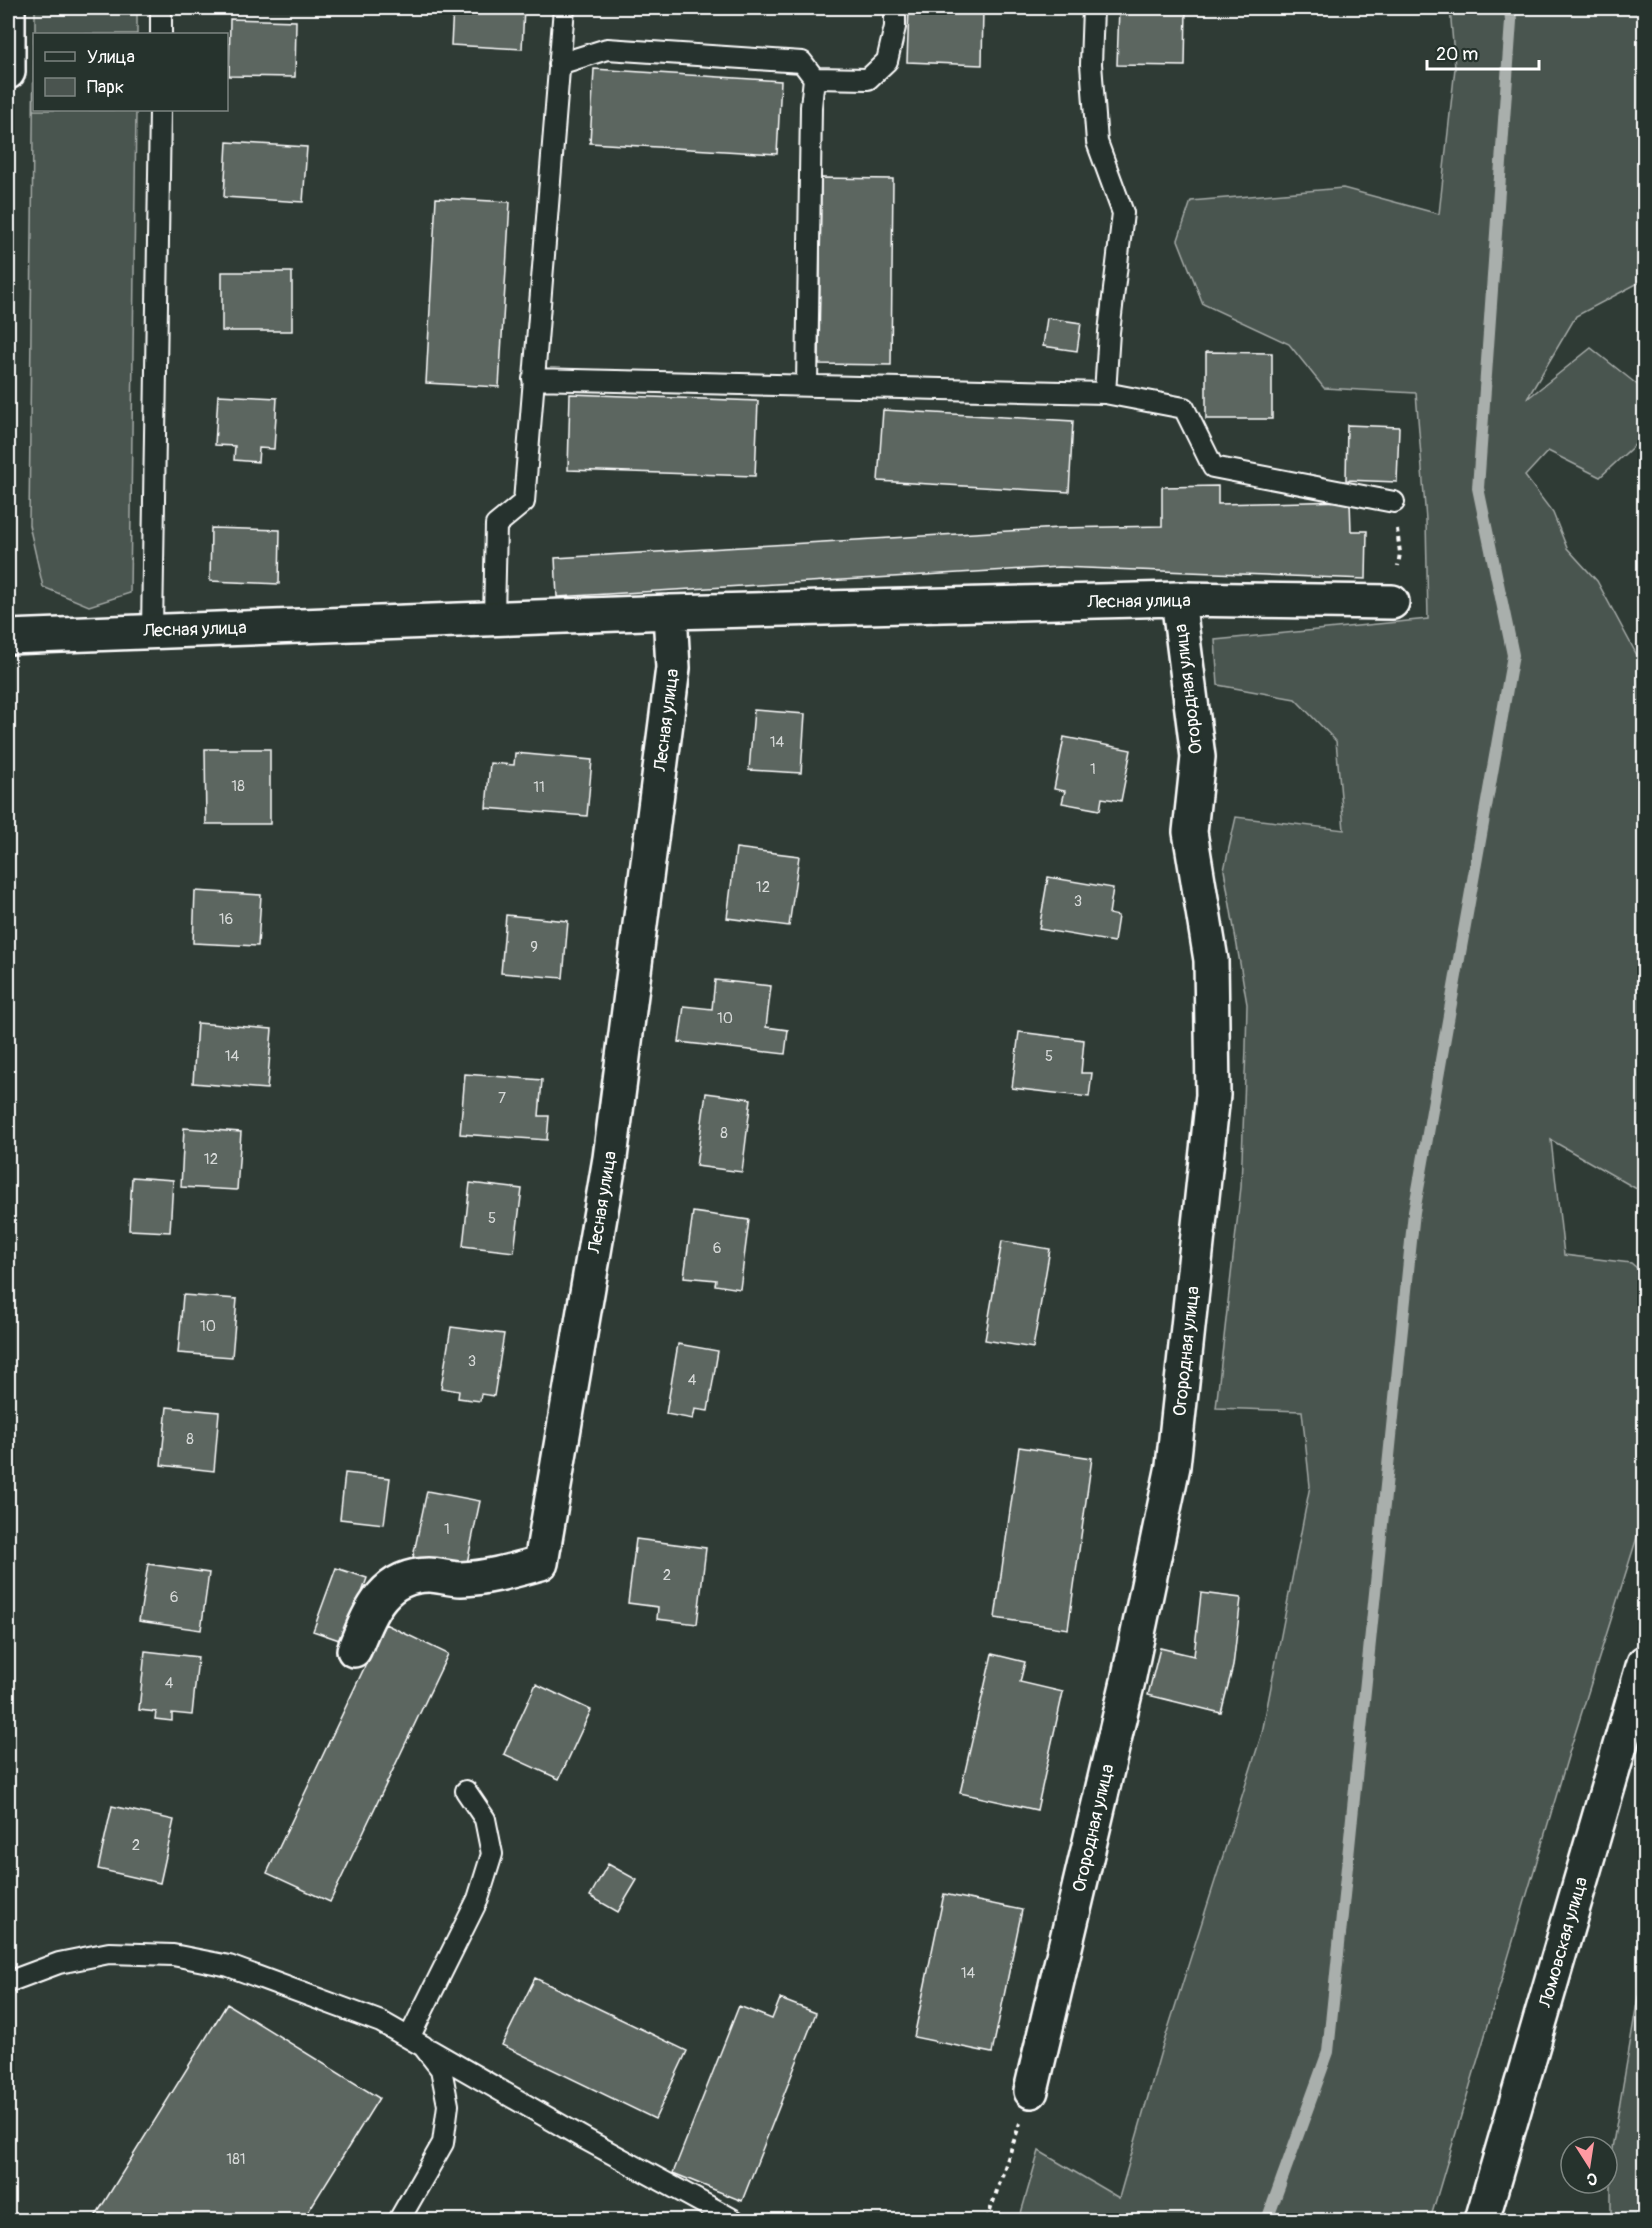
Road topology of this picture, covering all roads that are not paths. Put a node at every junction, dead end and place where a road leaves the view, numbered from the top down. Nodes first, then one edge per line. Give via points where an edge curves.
1 (8, 8) edge
2 (161, 8) edge
3 (564, 8) edge
4 (895, 8) edge
5 (1093, 8) edge
6 (161, 33) edge
7 (559, 64) junction
8 (8, 72) edge
9 (814, 78) junction
10 (160, 111) edge
11 (534, 379) junction
12 (807, 386) junction
13 (1105, 393) junction
14 (1394, 502) road end
15 (1178, 599) junction
16 (1392, 602) road end
17 (670, 612) junction
18 (494, 617) junction
19 (152, 630) junction
20 (8, 637) edge
21 (354, 1650) dead end
22 (1644, 1663) edge
23 (466, 1791) dead end
24 (8, 1982) edge
25 (416, 2042) junction
26 (1031, 2091) road end
27 (399, 2220) edge
28 (734, 2220) edge
29 (1482, 2220) edge

1 - 8 street
2 - 6 lane
3 - 7 lane
4 - 9 lane via 887,61 868,79
5 - 13 lane via 1091,64 1097,142 1123,213
7 - 9 lane via 607,50 802,62
7 - 11 lane
9 - 12 lane
10 - 19 lane
11 - 12 lane
11 - 18 lane via 524,502 496,525
12 - 13 lane
13 - 14 lane via 1184,408 1213,467
15 - 16 street, Лесная улица
15 - 17 street, Лесная улица
15 - 26 street, Огородная улица via 1198,757 1190,832 1211,960 1213,1095 1173,1466 1128,1681
17 - 18 street, Лесная улица
17 - 21 street, Лесная улица via 673,668 610,1158 541,1563 460,1579 428,1575 406,1578 389,1588 372,1608
18 - 19 street, Лесная улица
19 - 20 street, Лесная улица
22 - 29 street, Ломовская улица
23 - 25 lane via 485,1819 492,1854 478,1899
24 - 25 lane via 59,1963 109,1953 173,1955 229,1966 381,2022
25 - 27 lane via 441,2069 448,2105 443,2143
25 - 28 lane

